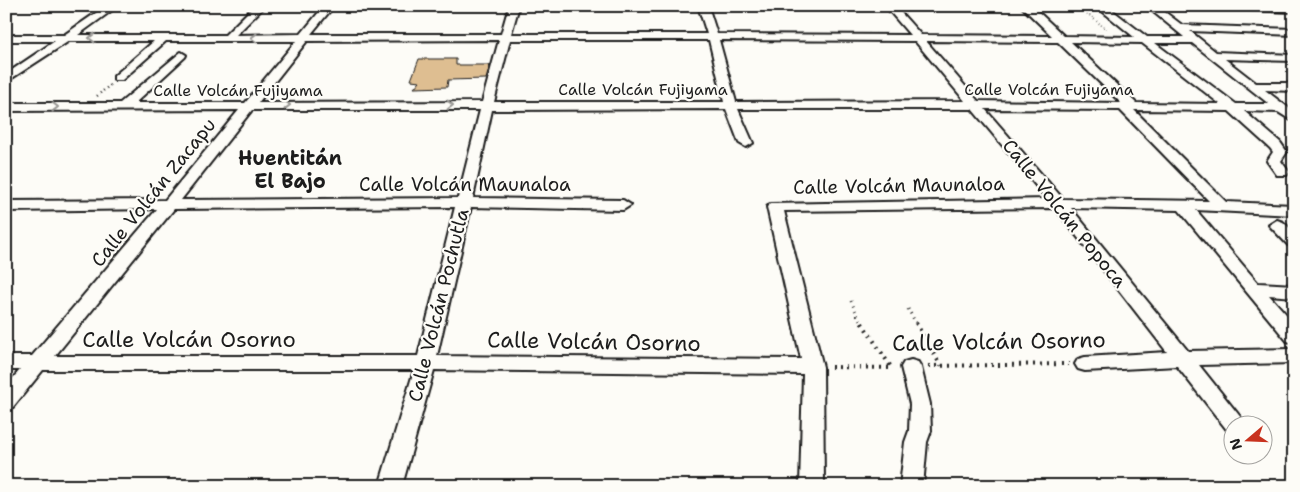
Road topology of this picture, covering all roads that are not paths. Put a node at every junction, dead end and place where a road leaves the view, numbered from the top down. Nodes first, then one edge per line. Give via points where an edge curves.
1 (113, 6) edge
2 (260, 6) edge
3 (329, 6) edge
4 (514, 6) edge
5 (703, 6) edge
6 (890, 6) edge
7 (1026, 6) edge
8 (1101, 6) edge
9 (1151, 6) edge
10 (1223, 6) edge
11 (1294, 9) edge
12 (1178, 28) junction
13 (1294, 32) edge
14 (714, 37) junction
15 (6, 38) edge
16 (66, 38) junction
17 (163, 38) junction
18 (227, 38) junction
19 (303, 38) junction
20 (505, 38) junction
21 (917, 38) junction
22 (1060, 38) junction
23 (1143, 39) junction
24 (1193, 40) junction
25 (181, 55) dead end
26 (1212, 55) junction
27 (1294, 58) edge
28 (118, 78) road end
29 (6, 79) edge
30 (1252, 86) junction
31 (1294, 87) edge
32 (487, 105) junction
33 (976, 105) junction
34 (249, 106) junction
35 (731, 106) junction
36 (1128, 106) junction
37 (6, 107) edge
38 (123, 107) junction
39 (1232, 108) junction
40 (1281, 108) junction
41 (1294, 118) edge
42 (746, 144) dead end
43 (1282, 172) dead end
44 (464, 202) junction
45 (1059, 203) junction
46 (169, 205) junction
47 (623, 205) dead end
48 (6, 206) edge
49 (1184, 206) junction
50 (1222, 206) junction
51 (1294, 210) edge
52 (1277, 225) dead end
53 (1294, 241) edge
54 (1253, 288) junction
55 (1294, 291) edge
56 (1294, 336) edge
57 (1294, 356) edge
58 (1182, 358) junction
59 (6, 363) edge
60 (38, 363) junction
61 (426, 363) junction
62 (1085, 364) road end
63 (813, 367) junction
64 (901, 367) road end
65 (6, 401) edge
66 (1227, 414) edge
67 (390, 486) edge
68 (812, 486) edge
69 (911, 486) edge

1 - 16 street
2 - 18 street
3 - 19 street, Calle Volcán Zacapu
4 - 20 street, Calle Volcán Pochutla
5 - 14 street
6 - 21 street, Calle Volcán Popoca
7 - 22 street
8 - 23 street
9 - 12 street
10 - 11 street
12 - 13 street
12 - 24 street
14 - 20 street
14 - 21 street
14 - 35 street
15 - 16 street
17 -> 16 street
16 - 29 street
17 - 18 street
17 - 28 street
19 -> 18 street
19 - 20 street
19 - 34 street, Calle Volcán Zacapu
20 - 32 street, Calle Volcán Pochutla
21 - 22 street
21 - 33 street, Calle Volcán Popoca
22 - 23 street
22 - 36 street
23 - 24 street
23 - 39 street
24 - 26 street
25 - 38 street
26 - 27 street
26 - 30 street
30 - 31 street
30 - 40 street
34 -> 32 street, Calle Volcán Fujiyama
32 - 35 street, Calle Volcán Fujiyama
32 - 44 street, Calle Volcán Pochutla
33 - 35 street, Calle Volcán Fujiyama
33 - 36 street, Calle Volcán Fujiyama
33 - 45 street, Calle Volcán Popoca
34 - 38 street, Calle Volcán Fujiyama
34 - 46 street, Calle Volcán Zacapu
35 - 42 street
36 - 39 street, Calle Volcán Fujiyama
36 - 50 street
37 -> 38 street, Calle Volcán Fujiyama
39 - 40 street, Calle Volcán Fujiyama
39 - 43 street via 1275,145 1280,152 1274,161
40 - 41 street
44 - 46 street, Calle Volcán Maunaloa
44 - 47 street, Calle Volcán Maunaloa
44 - 61 street, Calle Volcán Pochutla
45 - 49 street, Calle Volcán Maunaloa
45 - 58 street, Calle Volcán Popoca
45 - 63 street, Calle Volcán Maunaloa via 775,207
46 - 48 street, Calle Volcán Maunaloa
46 - 60 street, Calle Volcán Zacapu
49 - 50 street, Calle Volcán Maunaloa
49 - 54 street
50 - 51 street, Calle Volcán Maunaloa
52 - 53 street
54 - 55 street
54 - 56 street
57 - 58 street, Calle Volcán Osorno
58 - 62 street, Calle Volcán Osorno
58 - 66 street, Calle Volcán Popoca
59 - 60 street, Calle Volcán Osorno
60 - 61 street, Calle Volcán Osorno
60 - 65 street, Calle Volcán Zacapu
61 - 63 street, Calle Volcán Osorno
61 - 67 street, Calle Volcán Pochutla
63 - 68 street
64 - 69 street via 920,404 920,431

